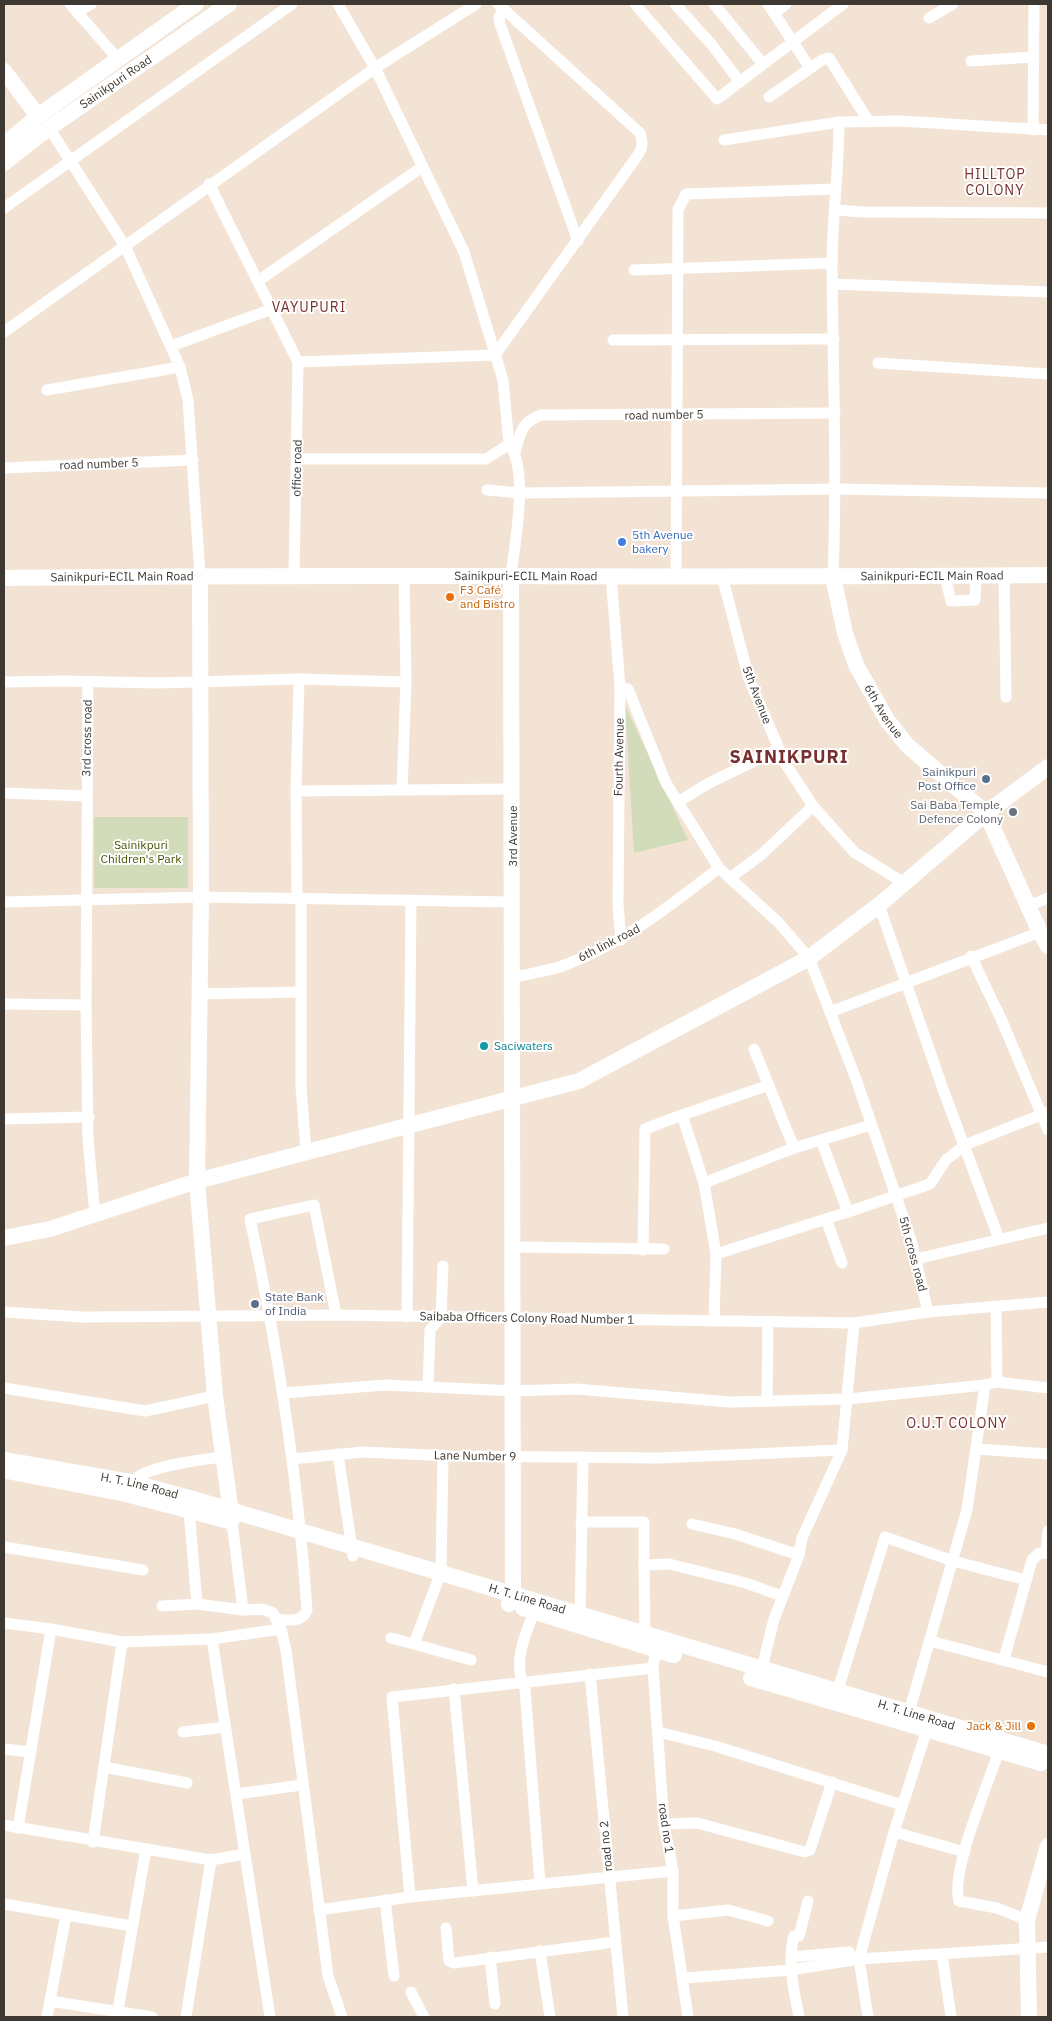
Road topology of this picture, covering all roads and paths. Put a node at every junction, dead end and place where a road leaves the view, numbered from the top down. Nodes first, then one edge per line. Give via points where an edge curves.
1 (91, 4) edge
2 (196, 4) edge
3 (229, 4) edge
4 (292, 4) edge
5 (338, 4) edge
6 (476, 4) edge
7 (635, 4) edge
8 (675, 4) edge
9 (714, 4) edge
10 (786, 4) edge
11 (843, 4) edge
12 (953, 4) edge
13 (1034, 4) edge
14 (501, 7) edge
15 (74, 8) edge
16 (771, 8) edge
17 (928, 18) dead end
18 (153, 34) junction
19 (793, 40) junction
20 (163, 49) junction
21 (1033, 57) junction
22 (118, 59) junction
23 (971, 61) dead end
24 (764, 64) junction
25 (374, 68) junction
26 (810, 68) junction
27 (4, 71) edge
28 (740, 82) junction
29 (769, 97) dead end
30 (43, 122) junction
31 (839, 122) junction
32 (870, 122) junction
33 (1033, 130) junction
34 (1048, 130) edge
35 (724, 140) dead end
36 (4, 145) edge
37 (70, 159) junction
38 (4, 163) edge
39 (422, 167) junction
40 (209, 184) junction
41 (835, 189) junction
42 (4, 208) edge
43 (836, 210) junction
44 (1048, 213) edge
45 (578, 241) junction
46 (125, 246) junction
47 (832, 263) junction
48 (678, 268) junction
49 (634, 270) dead end
50 (258, 281) junction
51 (833, 284) junction
52 (1048, 292) edge
53 (272, 309) junction
54 (4, 332) edge
55 (613, 340) dead end
56 (678, 340) junction
57 (834, 340) junction
58 (171, 346) junction
59 (495, 356) junction
60 (298, 362) junction
61 (878, 363) dead end
62 (180, 367) junction
63 (1048, 374) edge
64 (46, 390) dead end
65 (835, 413) junction
66 (678, 415) junction
67 (512, 448) junction
68 (298, 459) junction
69 (194, 460) junction
70 (4, 468) edge
71 (837, 489) junction
72 (487, 490) dead end
73 (678, 490) junction
74 (520, 493) junction
75 (1048, 493) edge
76 (294, 574) junction
77 (404, 574) junction
78 (200, 575) junction
79 (511, 575) junction
80 (611, 575) junction
81 (676, 575) junction
82 (1004, 575) junction
83 (1048, 575) edge
84 (722, 576) junction
85 (945, 576) junction
86 (976, 576) junction
87 (833, 577) junction
88 (4, 578) edge
89 (299, 679) junction
90 (88, 681) junction
91 (4, 682) edge
92 (201, 682) junction
93 (406, 682) junction
94 (620, 687) junction
95 (1006, 697) dead end
96 (779, 749) junction
97 (1047, 773) edge
98 (513, 788) junction
99 (402, 790) junction
100 (296, 791) junction
101 (4, 793) edge
102 (86, 796) junction
103 (678, 802) junction
104 (813, 806) junction
105 (986, 813) junction
106 (719, 868) junction
107 (730, 878) junction
108 (904, 883) junction
109 (201, 897) junction
110 (299, 898) junction
111 (1048, 898) edge
112 (411, 900) junction
113 (86, 901) junction
114 (4, 902) edge
115 (513, 902) junction
116 (879, 905) junction
117 (1028, 906) junction
118 (1044, 939) edge
119 (621, 940) junction
120 (971, 956) junction
121 (809, 958) junction
122 (512, 978) junction
123 (907, 984) junction
124 (300, 992) junction
125 (198, 994) junction
126 (4, 1004) edge
127 (86, 1005) junction
128 (830, 1012) junction
129 (754, 1049) dead end
130 (768, 1085) junction
131 (514, 1098) junction
132 (1045, 1113) edge
133 (682, 1115) junction
134 (89, 1117) junction
135 (4, 1119) edge
136 (409, 1124) junction
137 (871, 1125) junction
138 (1048, 1130) edge
139 (821, 1140) junction
140 (965, 1145) junction
141 (794, 1148) junction
142 (306, 1151) junction
143 (197, 1181) junction
144 (704, 1183) junction
145 (895, 1196) junction
146 (848, 1212) junction
147 (95, 1215) junction
148 (826, 1219) junction
149 (1048, 1228) edge
150 (4, 1238) edge
151 (999, 1239) junction
152 (513, 1247) junction
153 (664, 1249) dead end
154 (644, 1250) junction
155 (716, 1254) junction
156 (916, 1259) junction
157 (842, 1264) dead end
158 (443, 1266) dead end
159 (1048, 1302) edge
160 (996, 1307) junction
161 (4, 1312) edge
162 (928, 1312) junction
163 (270, 1314) junction
164 (208, 1315) junction
165 (336, 1315) junction
166 (407, 1316) junction
167 (441, 1317) junction
168 (513, 1318) junction
169 (714, 1321) junction
170 (768, 1321) junction
171 (854, 1323) junction
172 (997, 1382) junction
173 (985, 1385) junction
174 (4, 1388) edge
175 (428, 1388) junction
176 (1048, 1388) edge
177 (513, 1391) junction
178 (283, 1393) junction
179 (215, 1396) junction
180 (848, 1399) junction
181 (767, 1401) junction
182 (977, 1449) junction
183 (842, 1450) junction
184 (338, 1454) junction
185 (1048, 1454) edge
186 (443, 1455) junction
187 (222, 1457) junction
188 (512, 1457) junction
189 (583, 1457) junction
190 (292, 1459) junction
191 (4, 1460) edge
192 (4, 1471) edge
193 (128, 1488) junction
194 (189, 1510) junction
195 (232, 1516) junction
196 (581, 1522) junction
197 (692, 1524) dead end
198 (1048, 1531) edge
199 (302, 1536) junction
200 (4, 1547) edge
201 (352, 1551) junction
202 (1047, 1553) edge
203 (799, 1554) junction
204 (952, 1561) junction
205 (644, 1565) junction
206 (143, 1570) dead end
207 (440, 1577) junction
208 (1026, 1580) junction
209 (782, 1596) junction
210 (511, 1599) junction
211 (197, 1604) junction
212 (162, 1606) dead end
213 (536, 1607) junction
214 (243, 1610) junction
215 (580, 1620) junction
216 (4, 1623) edge
217 (279, 1624) junction
218 (51, 1629) junction
219 (391, 1638) dead end
220 (212, 1639) junction
221 (652, 1641) junction
222 (930, 1641) junction
223 (122, 1642) junction
224 (414, 1644) junction
225 (1004, 1659) junction
226 (471, 1660) dead end
227 (654, 1668) junction
228 (1048, 1672) edge
229 (590, 1674) junction
230 (760, 1675) junction
231 (521, 1682) junction
232 (454, 1689) junction
233 (835, 1697) junction
234 (907, 1719) junction
235 (928, 1725) junction
236 (225, 1726) junction
237 (183, 1732) dead end
238 (658, 1732) junction
239 (4, 1749) edge
240 (31, 1752) junction
241 (999, 1752) junction
242 (1048, 1754) edge
243 (1048, 1765) edge
244 (104, 1767) junction
245 (832, 1782) junction
246 (187, 1783) dead end
247 (302, 1785) junction
248 (237, 1794) junction
249 (902, 1805) junction
250 (664, 1824) junction
251 (4, 1825) edge
252 (18, 1828) junction
253 (894, 1832) junction
254 (93, 1842) junction
255 (1048, 1847) edge
256 (146, 1850) junction
257 (965, 1852) junction
258 (244, 1854) junction
259 (211, 1860) junction
260 (673, 1871) junction
261 (608, 1877) junction
262 (540, 1884) junction
263 (473, 1891) junction
264 (410, 1897) junction
265 (385, 1900) junction
266 (808, 1901) dead end
267 (4, 1904) edge
268 (319, 1910) junction
269 (66, 1915) junction
270 (673, 1916) junction
271 (1027, 1920) junction
272 (768, 1921) dead end
273 (131, 1926) junction
274 (446, 1928) dead end
275 (615, 1942) junction
276 (1048, 1947) edge
277 (1026, 1948) junction
278 (540, 1951) junction
279 (942, 1954) junction
280 (490, 1957) junction
281 (791, 1957) junction
282 (854, 1960) junction
283 (791, 1970) junction
284 (394, 1976) dead end
285 (684, 1978) junction
286 (411, 1992) dead end
287 (50, 2001) junction
288 (495, 2004) dead end
289 (118, 2010) junction
290 (47, 2017) edge
291 (152, 2017) edge
292 (186, 2017) edge
293 (270, 2017) edge
294 (342, 2017) edge
295 (424, 2017) edge
296 (550, 2017) edge
297 (623, 2017) edge
298 (688, 2017) edge
299 (799, 2017) edge
300 (868, 2017) edge
301 (951, 2017) edge
302 (1029, 2017) edge

1 - 15 street
2 - 18 street, Sainikpuri Road
3 - 20 street, Sainikpuri Road
4 - 37 street
5 - 25 street
6 - 25 street
7 - 28 street via 718,98
8 - 28 street
9 - 24 street
10 - 16 street
11 - 19 street
12 - 17 street
13 - 21 street
14 - 45 street via 500,24
14 - 45 street via 640,133 643,141 638,156
15 - 22 street
16 - 19 street
18 - 20 street
18 - 22 street, Sainikpuri Road
19 - 24 street
19 - 26 street
20 - 30 street, Sainikpuri Road
21 - 23 street
21 - 33 street
22 - 30 street, Sainikpuri Road
24 - 28 street
25 - 39 street
25 - 40 street
26 - 29 street
26 - 32 street via 829,58
27 - 30 street
30 - 36 street, Sainikpuri Road
30 - 37 street
30 - 38 street, Sainikpuri Road
31 - 32 street
31 - 35 street
31 - 41 street
32 - 33 street via 901,121
33 - 34 street
37 - 42 street
37 - 46 street
39 - 50 street
39 - 59 street via 464,252
40 - 46 street
40 - 50 street
41 - 43 street
41 - 48 street via 686,194 678,210
43 - 44 street
43 - 47 street
45 - 59 street
46 - 54 street
46 - 58 street
47 - 48 street
47 - 51 street
48 - 49 street
48 - 56 street
50 - 53 street
51 - 52 street
51 - 57 street
53 - 58 street
53 - 60 street
55 - 56 street
56 - 57 street
56 - 66 street
57 - 65 street
58 - 62 street
59 - 60 street
59 - 67 street via 503,380
60 - 68 street, office road
61 - 63 street
62 - 64 street
62 - 69 street via 188,400
65 - 66 street, road number 5
65 - 71 street
66 - 67 street, road number 5 via 540,415 529,420
66 - 73 street
67 - 68 street via 486,459
67 - 74 street
68 - 76 street, office road
69 - 70 street, road number 5
69 - 78 street
71 - 73 street
71 - 75 street
71 - 87 street
72 - 74 street
73 - 74 street
73 - 81 street
74 - 79 street
76 - 77 street, Sainikpuri-ECIL Main Road
76 - 78 street, Sainikpuri-ECIL Main Road
77 - 79 street, Sainikpuri-ECIL Main Road
77 - 93 street
78 - 88 street, Sainikpuri-ECIL Main Road
78 - 92 street
79 - 80 street, Sainikpuri-ECIL Main Road
79 - 98 street, 3rd Avenue
80 - 81 street, Sainikpuri-ECIL Main Road
80 - 94 street, Fourth Avenue
81 - 84 street, Sainikpuri-ECIL Main Road
82 - 83 street, Sainikpuri-ECIL Main Road
82 - 86 street, Sainikpuri-ECIL Main Road
82 - 95 street
84 - 87 street, Sainikpuri-ECIL Main Road
84 - 96 street, 5th Avenue via 749,679
85 - 86 street, Sainikpuri-ECIL Main Road
85 - 86 street via 951,601 975,600
85 - 87 street, Sainikpuri-ECIL Main Road
87 - 105 street, 6th Avenue via 845,633 856,665 887,720 907,745
89 - 92 street
89 - 93 street
89 - 100 street
90 - 91 street
90 - 92 street
90 - 102 street, 3rd cross road
92 - 109 street
93 - 99 street
94 - 103 street, 5th cross road via 628,689 666,783
94 - 119 street, Fourth Avenue via 618,905
96 - 103 street
96 - 104 street, 5th Avenue
97 - 105 street
98 - 99 street
98 - 115 street, 3rd Avenue
99 - 100 street
100 - 110 street
101 - 102 street
102 - 113 street, 3rd cross road
103 - 106 street, 5th cross road
104 - 107 street via 762,855
104 - 108 street, 5th Avenue via 854,852
105 - 108 street
105 - 117 street
106 - 107 street, 5th cross road
106 - 119 street, 6th link road
107 - 121 street, 5th cross road via 779,923
108 - 116 street
109 - 110 street
109 - 113 street
109 - 125 street
110 - 112 street
110 - 124 street
111 - 117 street
112 - 115 street
112 - 136 street
113 - 114 street
113 - 127 street, 3rd cross road
115 - 122 street, 3rd Avenue
116 - 121 street
116 - 123 street
117 - 118 street
118 - 120 street
119 - 122 street, 6th link road via 567,964
120 - 123 street
120 - 132 street
121 - 128 street, 5th cross road
121 - 131 street via 579,1081
122 - 131 street, 3rd Avenue
123 - 128 street
123 - 140 street
124 - 125 street
124 - 142 street via 301,1087
125 - 143 street
126 - 127 street
127 - 134 street, 3rd cross road
128 - 137 street, 5th cross road
129 - 130 street
130 - 133 street
130 - 141 street
131 - 136 street
131 - 152 street, 3rd Avenue
132 - 138 street
132 - 140 street
133 - 144 street
133 - 154 street via 645,1129
134 - 135 street
134 - 147 street, 3rd cross road
136 - 142 street
136 - 166 street
137 - 139 street
137 - 145 street, 5th cross road
139 - 141 street
139 - 146 street
140 - 145 street via 946,1160 930,1184
140 - 151 street
141 - 144 street
142 - 143 street
143 - 147 street
143 - 164 street
144 - 155 street
145 - 146 street
145 - 156 street, 5th cross road
146 - 148 street
147 - 150 street via 50,1230
148 - 155 street
148 - 157 street
149 - 151 street
151 - 156 street
152 - 154 street
152 - 168 street, 3rd Avenue
153 - 154 street
155 - 169 street
156 - 162 street, 5th cross road
158 - 167 street
159 - 160 street, Saibaba Officers Colony Road Number 1
160 - 162 street, Saibaba Officers Colony Road Number 1
160 - 172 street
161 - 164 street, Saibaba Officers Colony Road Number 1 via 82,1317
162 - 171 street, Saibaba Officers Colony Road Number 1
163 - 164 street, Saibaba Officers Colony Road Number 1
163 - 165 street, Saibaba Officers Colony Road Number 1
163 - 165 street via 250,1219 314,1205
163 - 178 street
164 - 179 street
165 - 166 street, Saibaba Officers Colony Road Number 1
166 - 167 street, Saibaba Officers Colony Road Number 1
167 - 168 street, Saibaba Officers Colony Road Number 1
167 - 175 street via 430,1330
168 - 169 street, Saibaba Officers Colony Road Number 1
168 - 177 street, 3rd Avenue
169 - 170 street, Saibaba Officers Colony Road Number 1
170 - 171 street, Saibaba Officers Colony Road Number 1
170 - 181 street
171 - 180 street
172 - 173 street
172 - 176 street
173 - 180 street
173 - 182 street
174 - 179 street via 145,1410
175 - 177 street
175 - 178 street via 386,1385
177 - 181 street via 576,1389 730,1402
177 - 188 street, 3rd Avenue
178 - 190 street
179 - 187 street
180 - 181 street
180 - 183 street
182 - 185 street
182 - 204 street via 967,1510
183 - 189 street, Lane Number 9 via 658,1458
183 - 203 street via 802,1538
184 - 186 street, Lane Number 9
184 - 190 street, Lane Number 9
184 - 201 street
186 - 188 street, Lane Number 9
186 - 207 street
187 - 193 street via 146,1472
187 - 195 street
188 - 189 street, Lane Number 9
188 - 210 street, 3rd Avenue
189 - 196 street
190 - 199 street
191 - 193 street, H. T. Line Road
192 - 193 street, H. T. Line Road
193 - 194 street, H. T. Line Road
193 - 195 street, H. T. Line Road
194 - 195 street, H. T. Line Road
194 - 211 street
195 - 199 street, H. T. Line Road
195 - 214 street
196 - 205 street, road no 1 via 644,1522
196 - 215 street
197 - 203 street
198 - 202 street
199 - 201 street, H. T. Line Road
199 - 217 street via 307,1610 300,1619
200 - 206 street
201 - 207 street, H. T. Line Road
202 - 208 street via 1034,1556
203 - 209 street
204 - 208 street
204 - 222 street
204 - 233 street via 885,1537
205 - 209 street via 669,1564 746,1583
205 - 221 street, road no 1
207 - 210 street, H. T. Line Road
207 - 224 street
208 - 225 street
209 - 230 street
210 - 213 street, H. T. Line Road
211 - 212 street
211 - 214 street
213 - 215 street, H. T. Line Road
213 - 231 street via 520,1654
214 - 217 street via 262,1609 273,1613
215 - 221 street, H. T. Line Road
216 - 218 street
217 - 220 street
217 - 247 street via 290,1677
218 - 223 street
218 - 240 street
219 - 224 street
220 - 223 street
220 - 236 street
221 - 227 street, road no 1
221 - 230 street, H. T. Line Road
222 - 225 street
222 - 234 street
223 - 244 street
224 - 226 street
225 - 228 street
227 - 229 street
227 - 238 street, road no 1
229 - 231 street
229 - 261 street, road no 2
230 - 233 street, H. T. Line Road
231 - 232 street
231 - 262 street
232 - 263 street
232 - 264 street via 392,1697
233 - 234 street, H. T. Line Road
234 - 235 street, H. T. Line Road
235 - 241 street, H. T. Line Road
235 - 242 street, H. T. Line Road
235 - 249 street
236 - 237 street
236 - 248 street
238 - 245 street
238 - 250 street, road no 1
239 - 240 street
240 - 252 street
241 - 243 street, H. T. Line Road
241 - 257 street
244 - 246 street
244 - 254 street
245 - 249 street
245 - 250 street via 808,1852 696,1823
247 - 248 street
247 - 268 street
248 - 258 street
249 - 253 street
250 - 260 street, road no 1
251 - 252 street
252 - 254 street
253 - 257 street
253 - 282 street
254 - 256 street
255 - 271 street
256 - 259 street
256 - 273 street
257 - 271 street via 956,1892 959,1901 997,1908
258 - 259 street
258 - 293 street
259 - 292 street
260 - 261 street
260 - 270 street, road no 1
261 - 262 street
261 - 275 street, road no 2
262 - 263 street
263 - 264 street
264 - 265 street
265 - 268 street
265 - 284 street
266 - 281 street via 799,1936 794,1936
267 - 269 street
268 - 294 street via 328,1976
269 - 273 street
269 - 287 street
270 - 272 street via 728,1910
270 - 285 street, road no 1
271 - 277 street
273 - 289 street
274 - 280 street via 451,1962
275 - 278 street
275 - 297 street, road no 2
276 - 277 street
277 - 279 street
277 - 302 street
278 - 280 street
278 - 296 street
279 - 282 street
279 - 301 street
280 - 288 street
281 - 282 street via 849,1952
281 - 283 street
282 - 283 street
282 - 300 street
283 - 285 street
283 - 299 street
285 - 298 street, road no 1
286 - 295 street
287 - 289 street
287 - 290 street
289 - 291 street

